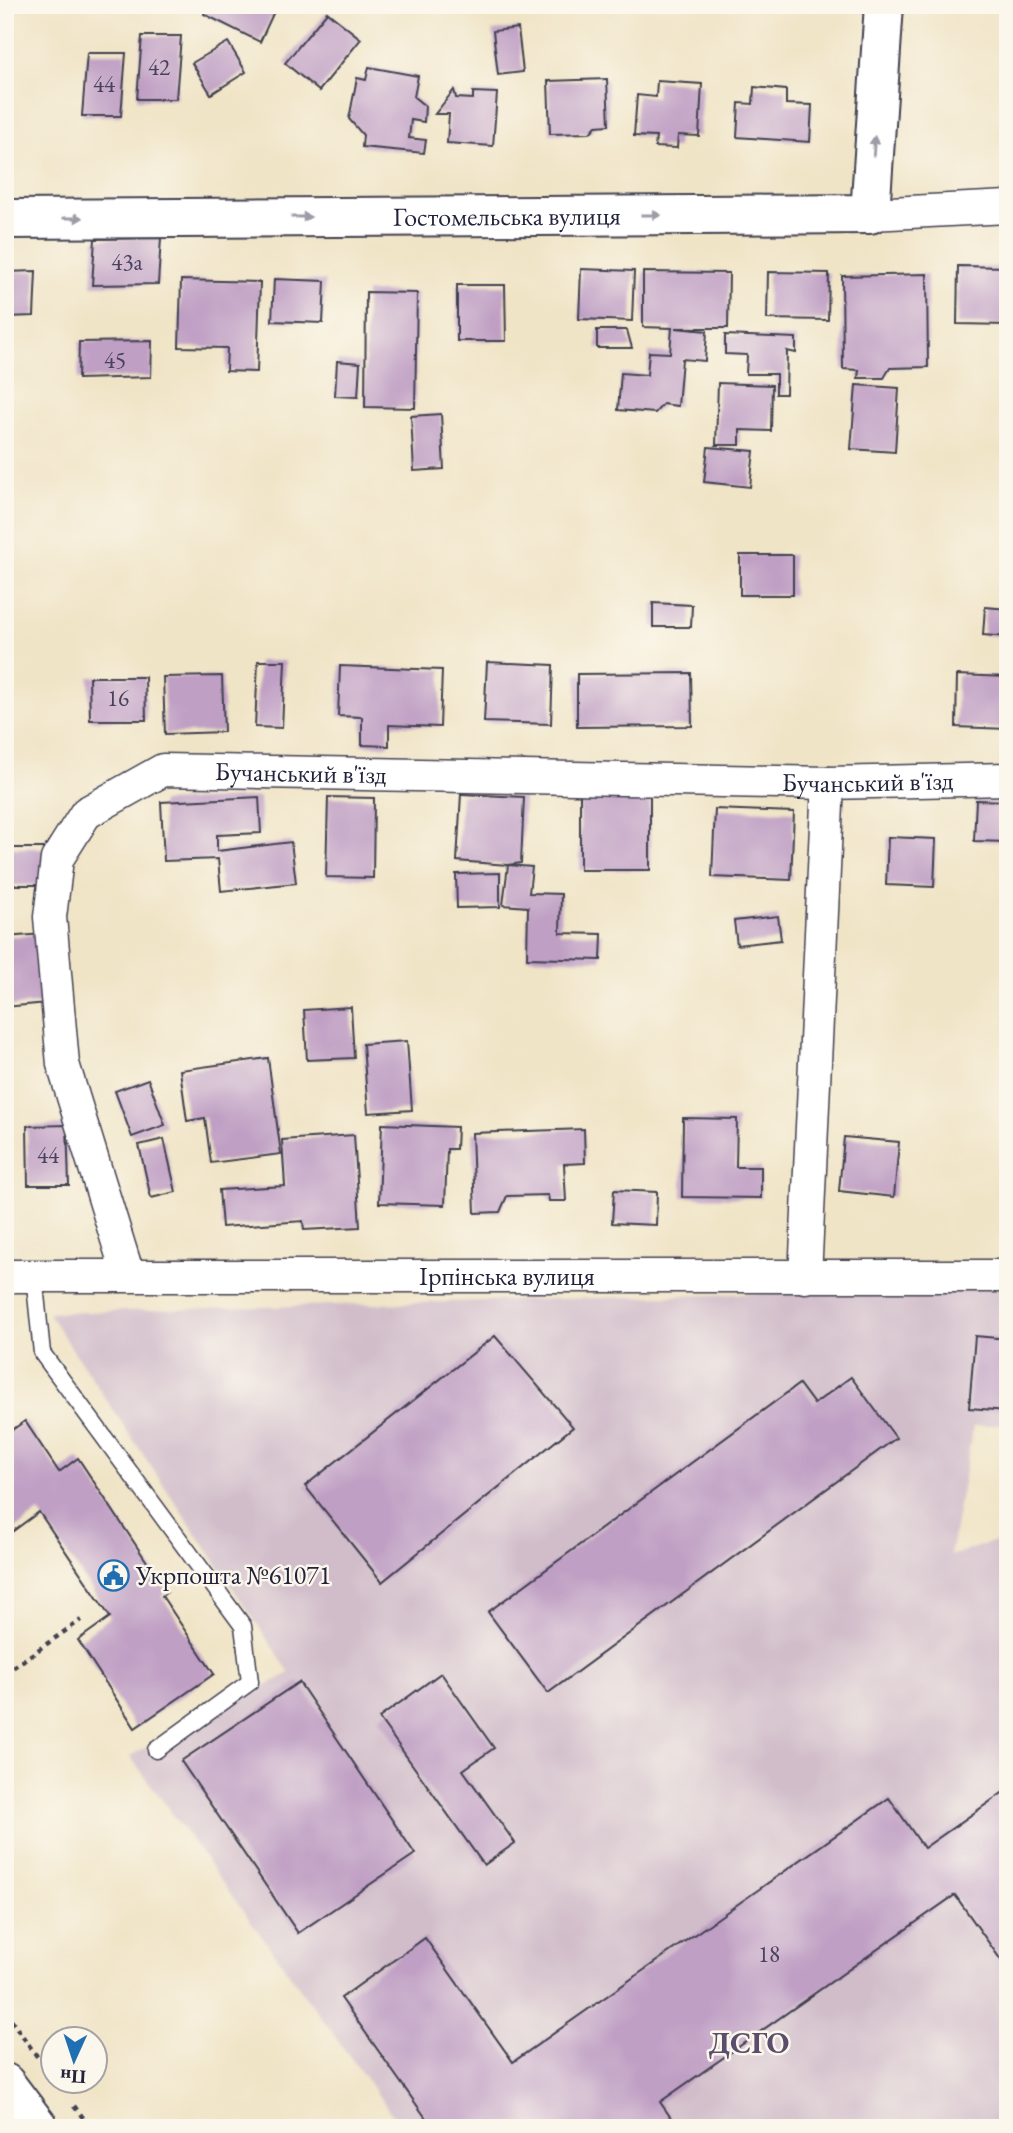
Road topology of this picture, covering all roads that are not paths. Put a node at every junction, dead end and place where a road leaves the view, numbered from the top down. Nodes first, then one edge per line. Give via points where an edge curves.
1 (884, 5) edge
2 (1008, 207) edge
3 (870, 214) junction
4 (5, 219) edge
5 (1008, 779) edge
6 (828, 783) junction
7 (20, 1275) edge
8 (128, 1275) junction
9 (1008, 1276) edge
10 (805, 1278) junction
11 (156, 1750) dead end
12 (5, 2082) edge
13 (39, 2128) edge

3 -> 1 main road
2 - 3 street, Гостомельська вулиця
4 -> 3 main road, Гостомельська вулиця
5 - 6 street, Бучанський в'їзд
6 - 8 street, Бучанський в'їзд via 163,770 86,813 57,859 50,918 62,1064
6 - 10 street
7 - 8 street, Ірпінська вулиця
7 - 11 lane via 42,1353 243,1626 250,1682
8 - 10 street, Ірпінська вулиця
9 - 10 street, Ірпінська вулиця
12 - 13 main road

